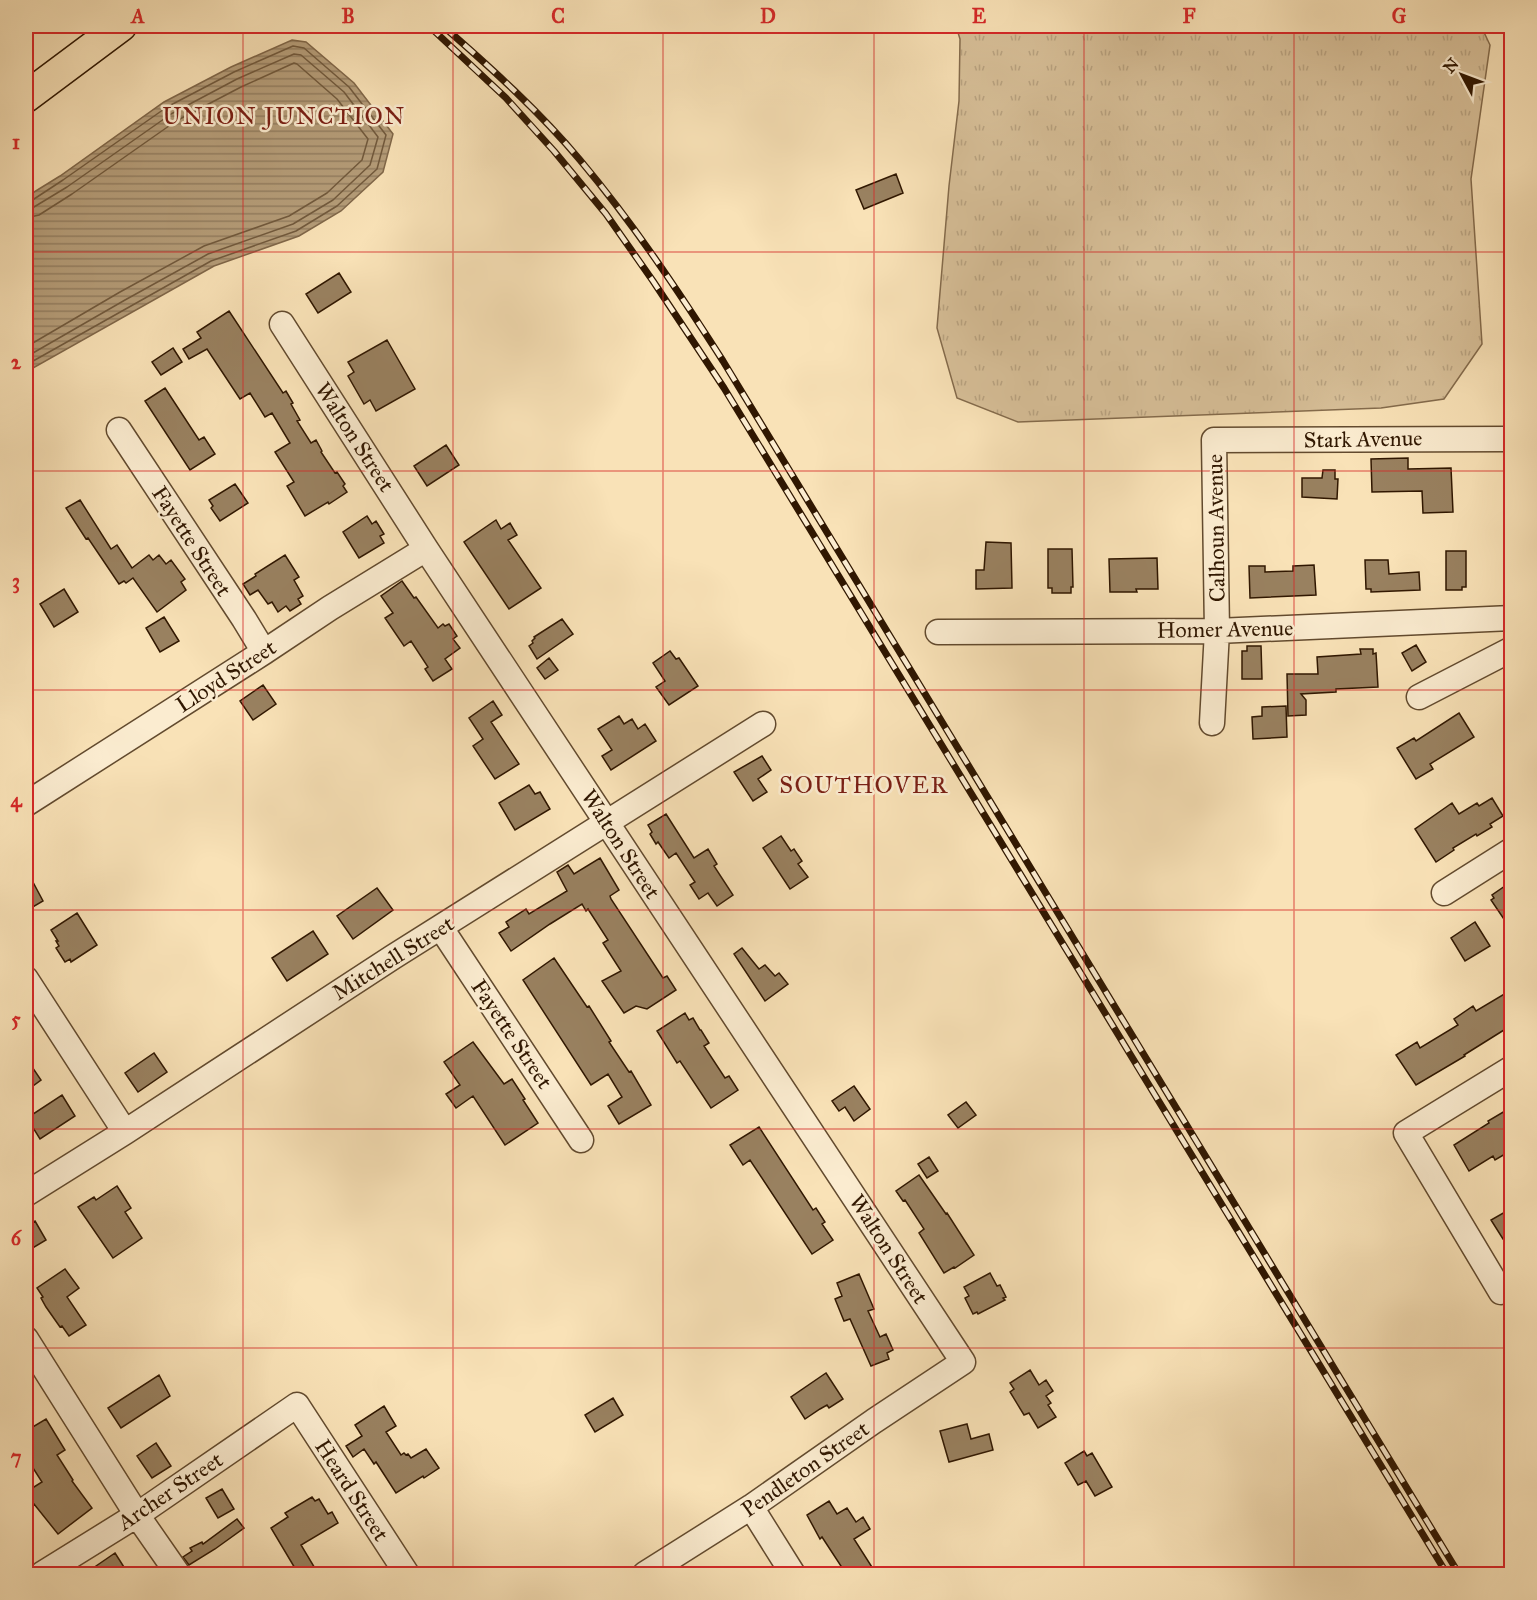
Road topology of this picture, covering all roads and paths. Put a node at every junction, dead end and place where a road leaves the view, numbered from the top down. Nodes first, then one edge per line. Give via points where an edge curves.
1 (121, 26) edge
2 (26, 97) edge
3 (282, 324) dead end
4 (119, 430) dead end
5 (1512, 439) edge
6 (1214, 441) joint
7 (426, 549) junction
8 (1512, 618) edge
9 (1217, 631) junction
10 (938, 632) dead end
11 (1512, 649) edge
12 (264, 652) junction
13 (1419, 697) dead end
14 (1212, 723) dead end
15 (763, 724) dead end
16 (26, 804) edge
17 (607, 822) junction
18 (1512, 850) edge
19 (1444, 893) dead end
20 (441, 928) junction
21 (26, 979) edge
22 (1512, 1068) edge
23 (125, 1132) junction
24 (581, 1140) dead end
25 (26, 1194) edge
26 (1506, 1289) edge
27 (26, 1338) edge
28 (963, 1362) joint
29 (297, 1405) joint
30 (751, 1508) junction
31 (137, 1515) junction
32 (42, 1575) edge
33 (178, 1575) edge
34 (407, 1575) edge
35 (645, 1575) edge
36 (793, 1575) edge

1 - 2 main road
3 - 7 street, Walton Street
4 - 12 street, Fayette Street
5 - 6 street, Stark Avenue
6 - 9 street, Calhoun Avenue
7 - 12 street, Lloyd Street
7 - 17 street, Walton Street
8 - 9 street, Homer Avenue
9 - 10 street, Homer Avenue
9 - 14 street, Calhoun Avenue
11 - 13 street
12 - 16 street, Lloyd Street
15 - 17 street, Mitchell Street
17 - 20 street, Mitchell Street
17 - 28 street, Walton Street
18 - 19 street
20 - 23 street, Mitchell Street
20 - 24 street, Fayette Street
21 - 23 street
22 - 26 street via 1406,1133
23 - 25 street, Mitchell Street
27 - 31 street
28 - 30 street, Pendleton Street
29 - 31 street, Archer Street
29 - 34 street, Heard Street
30 - 35 street, Pendleton Street
30 - 36 street
31 - 32 street, Archer Street
31 - 33 street

